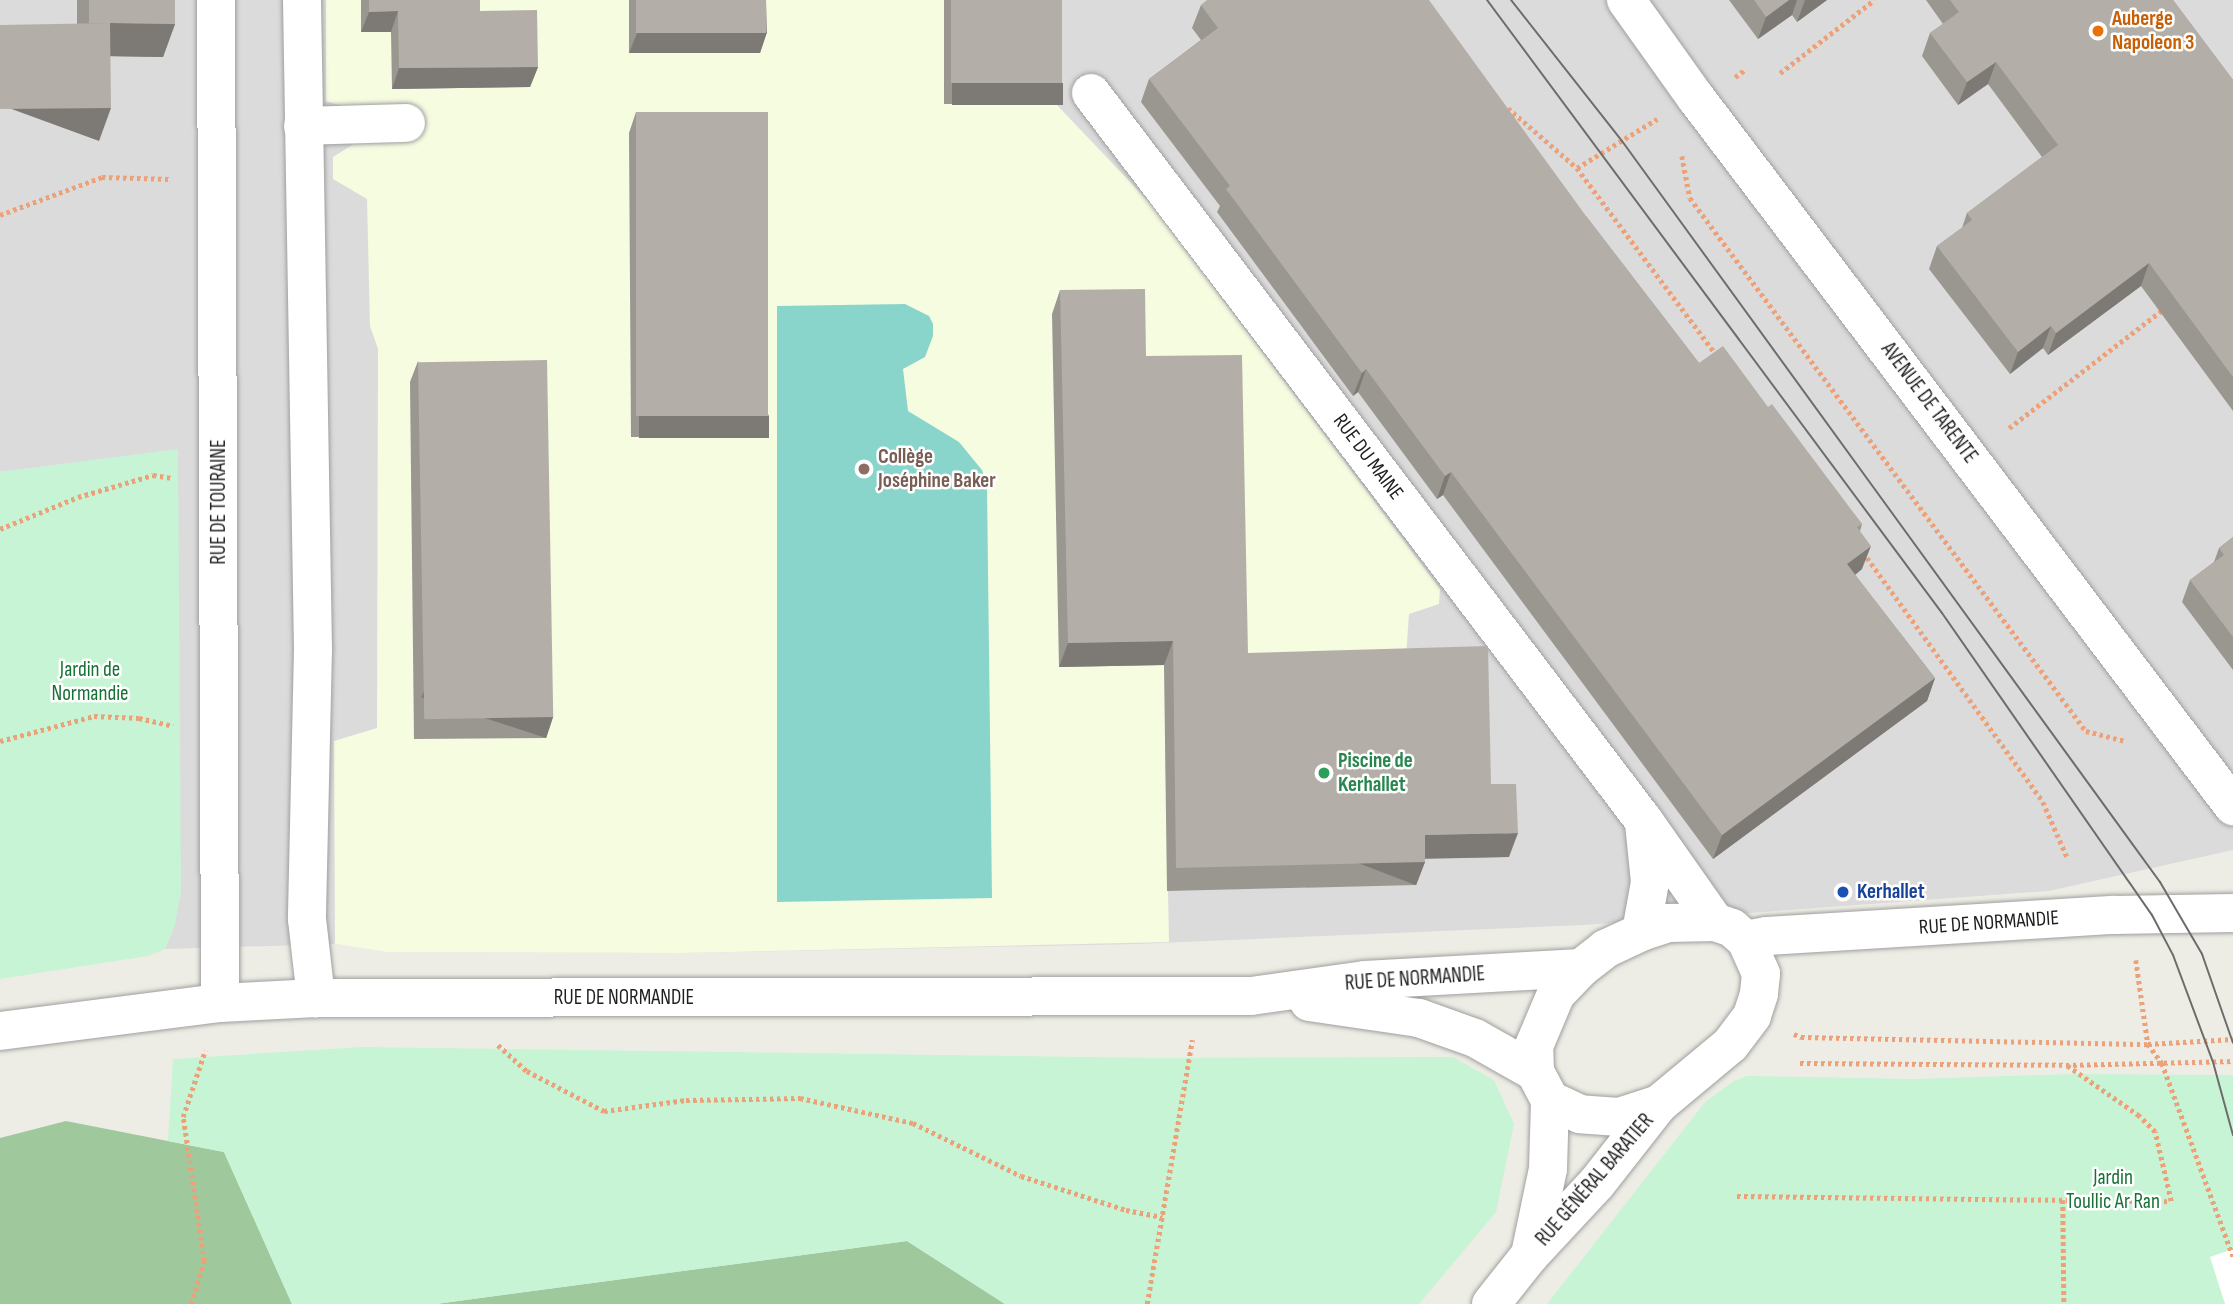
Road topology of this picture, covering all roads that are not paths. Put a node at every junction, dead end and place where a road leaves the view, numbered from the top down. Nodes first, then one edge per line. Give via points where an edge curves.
1 (216, 0) edge
2 (302, 0) edge
3 (1626, 0) edge
4 (1091, 93) dead end
5 (406, 123) dead end
6 (303, 126) junction
7 (2233, 806) edge
8 (1644, 821) junction
9 (2233, 913) edge
10 (1731, 931) junction
11 (1642, 932) junction
12 (1581, 968) junction
13 (1251, 996) junction
14 (316, 998) junction
15 (220, 1003) junction
16 (0, 1031) edge
17 (1542, 1086) junction
18 (1659, 1104) junction
19 (1530, 1255) junction
20 (1491, 1304) edge

1 - 15 street, RUE DE TOURAINE
2 - 6 street
3 - 7 street, AVENUE DE TARENTE
4 - 8 street, RUE DU MAINE
5 - 6 street
6 - 14 street via 313,649 307,919
8 - 10 street, RUE DU MAINE
8 - 11 street via 1650,883
9 - 10 street, RUE DE NORMANDIE via 2114,915 1767,936
10 - 11 street via 1669,923
10 - 18 street via 1761,974 1752,1016 1730,1045
11 - 12 street via 1605,949
12 - 13 street, RUE DE NORMANDIE via 1365,980
12 - 17 street via 1556,994 1534,1046
13 - 14 street, RUE DE NORMANDIE
13 - 17 street, RUE DE NORMANDIE via 1419,1018 1475,1038
14 - 15 street, RUE DE NORMANDIE
15 - 16 street, RUE DE NORMANDIE
17 - 18 street via 1580,1114 1619,1117
17 - 19 street, RUE GÉNÉRAL BARATIER via 1548,1169
18 - 19 street, RUE GÉNÉRAL BARATIER via 1597,1183
19 - 20 street, RUE GÉNÉRAL BARATIER

